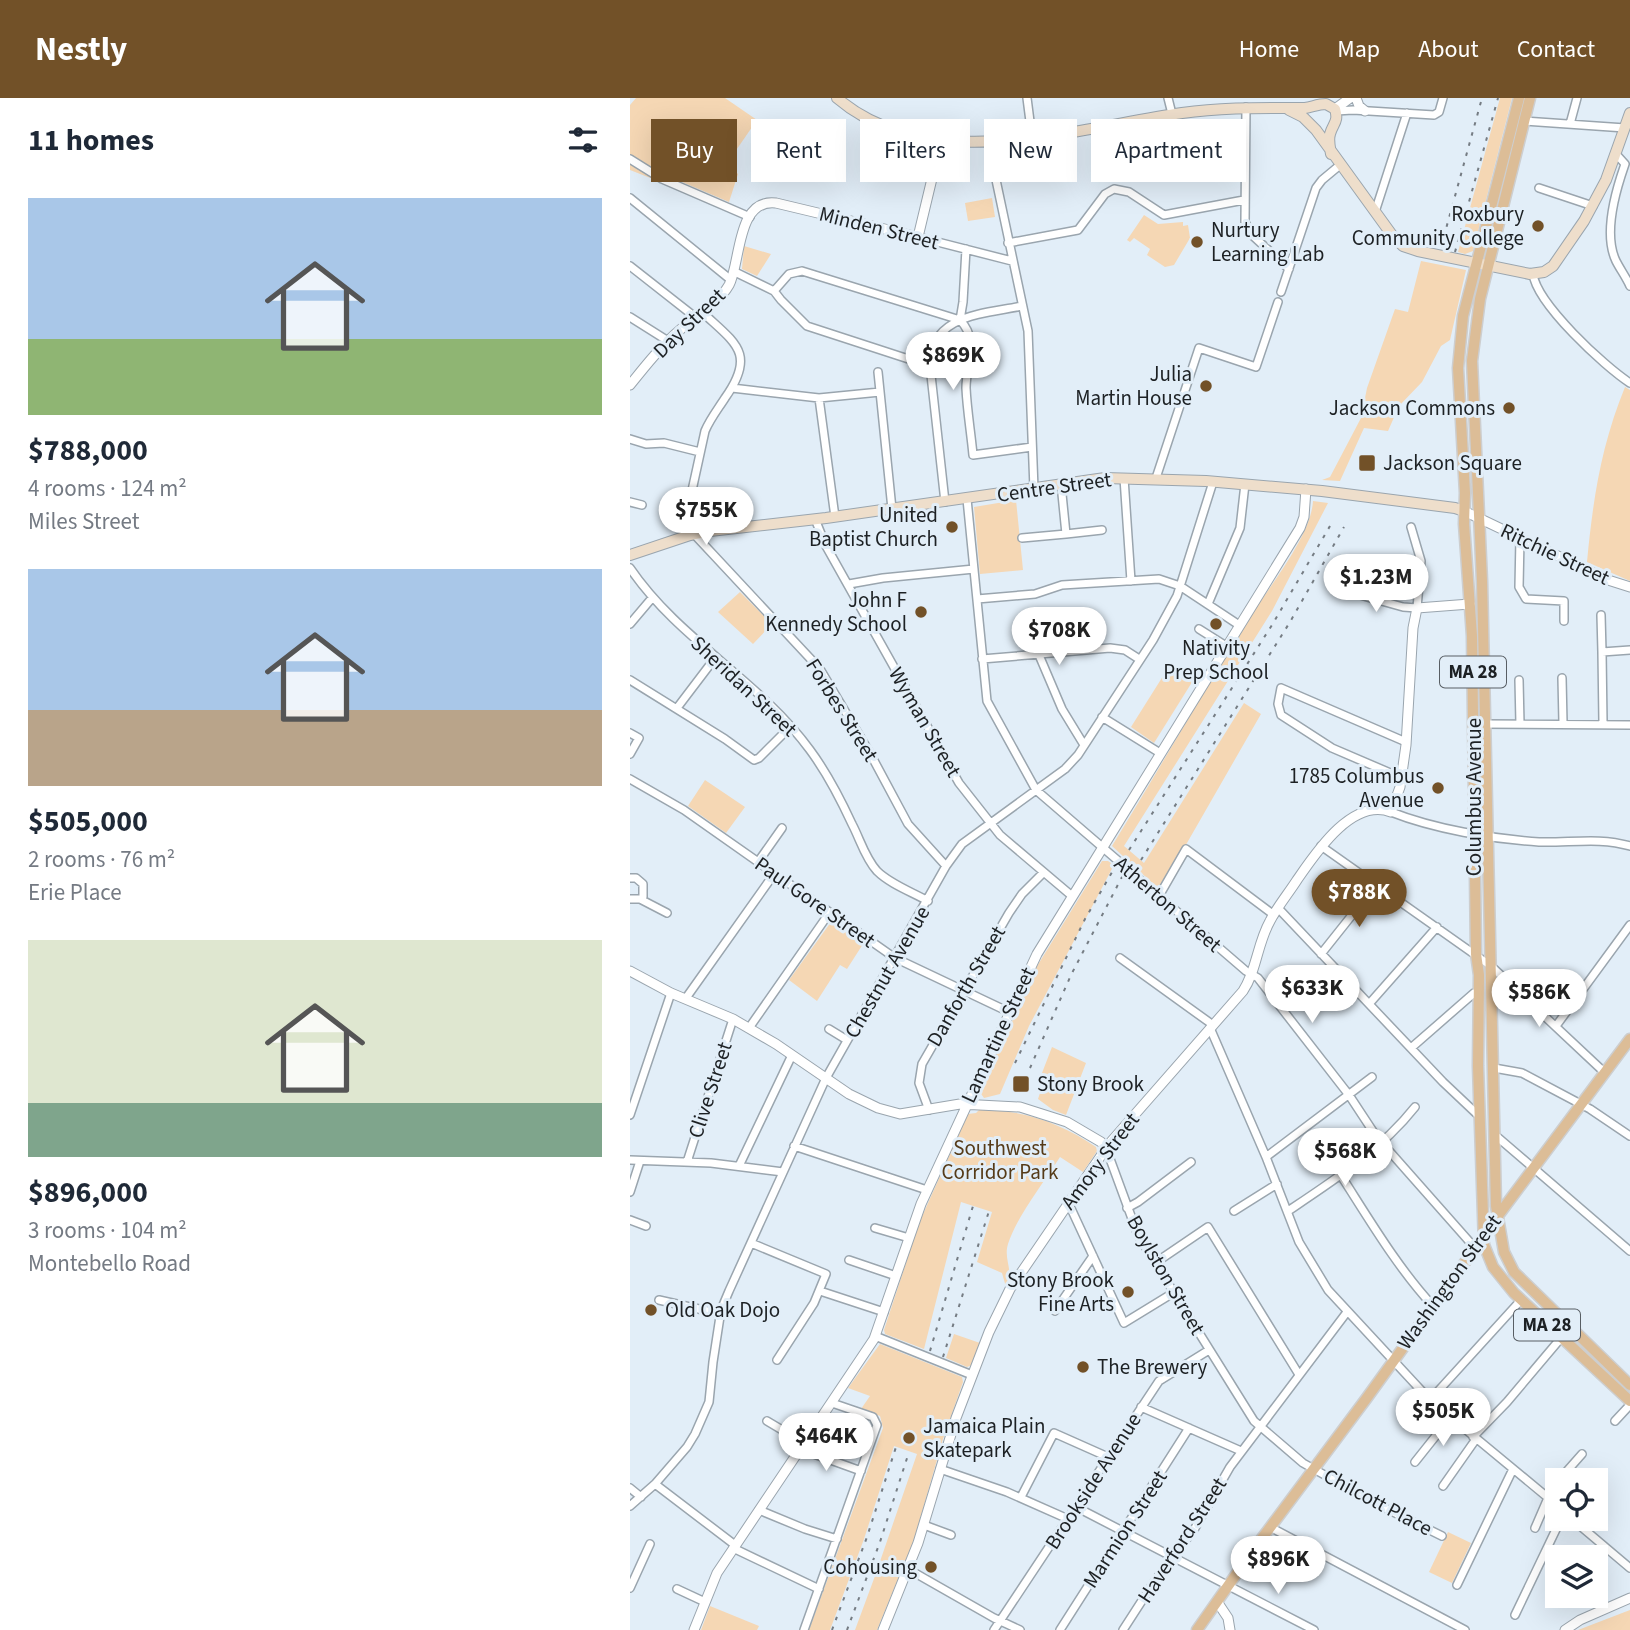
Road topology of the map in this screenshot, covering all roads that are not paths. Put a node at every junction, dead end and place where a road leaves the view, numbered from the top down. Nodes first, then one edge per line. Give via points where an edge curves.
1 (837, 98) edge
2 (1027, 98) edge
3 (1168, 98) edge
4 (1350, 98) edge
5 (1356, 98) edge
6 (1443, 98) edge
7 (1519, 98) edge
8 (1530, 98) edge
9 (1577, 98) edge
10 (1321, 103) edge
11 (1246, 107) junction
12 (1279, 107) junction
13 (1336, 110) junction
14 (1365, 111) junction
15 (1408, 113) junction
16 (1630, 113) edge
17 (1172, 114) junction
18 (871, 119) edge
19 (1030, 119) edge
20 (1524, 121) junction
21 (1570, 124) junction
22 (1313, 127) junction
23 (1625, 128) junction
24 (1077, 130) edge
25 (1332, 130) junction
26 (1331, 154) junction
27 (1616, 154) junction
28 (630, 159) edge
29 (1340, 165) junction
30 (931, 182) edge
31 (996, 182) edge
32 (1539, 188) dead end
33 (630, 198) edge
34 (1244, 200) junction
35 (1593, 206) junction
36 (1375, 212) junction
37 (750, 217) junction
38 (918, 237) junction
39 (1008, 243) junction
40 (966, 249) junction
41 (1012, 261) junction
42 (1476, 264) junction
43 (630, 266) edge
44 (1489, 267) junction
45 (1289, 269) junction
46 (1627, 271) edge
47 (1533, 274) junction
48 (733, 276) junction
49 (1630, 286) edge
50 (774, 290) junction
51 (1281, 292) dead end
52 (1278, 302) dead end
53 (1022, 306) junction
54 (698, 315) junction
55 (630, 317) edge
56 (960, 320) junction
57 (668, 341) junction
58 (930, 366) junction
59 (878, 372) dead end
60 (631, 383) edge
61 (1630, 383) edge
62 (732, 388) junction
63 (880, 392) junction
64 (819, 398) junction
65 (630, 439) edge
66 (1032, 447) junction
67 (701, 452) junction
68 (1124, 478) junction
69 (1156, 478) junction
70 (1213, 482) junction
71 (1061, 484) junction
72 (1245, 484) junction
73 (1034, 489) junction
74 (1306, 489) junction
75 (967, 499) junction
76 (630, 502) edge
77 (945, 502) junction
78 (642, 505) dead end
79 (892, 509) junction
80 (1464, 512) junction
81 (835, 517) junction
82 (815, 519) junction
83 (1480, 519) junction
84 (1411, 527) dead end
85 (1102, 530) dead end
86 (1066, 534) junction
87 (690, 536) junction
88 (1022, 538) dead end
89 (1520, 538) junction
90 (630, 555) edge
91 (630, 568) edge
92 (974, 569) junction
93 (1131, 580) junction
94 (849, 584) junction
95 (1180, 586) junction
96 (1630, 587) edge
97 (1342, 590) dead end
98 (652, 598) junction
99 (977, 599) junction
100 (1209, 604) junction
101 (1470, 604) junction
102 (1417, 608) junction
103 (1601, 615) dead end
104 (1564, 621) dead end
105 (630, 624) edge
106 (1239, 625) junction
107 (1199, 629) dead end
108 (1226, 646) junction
109 (1630, 650) edge
110 (1602, 652) junction
111 (1039, 655) junction
112 (715, 658) junction
113 (982, 659) junction
114 (1139, 659) junction
115 (1562, 678) dead end
116 (630, 680) edge
117 (1519, 680) dead end
118 (677, 708) junction
119 (1102, 717) junction
120 (1563, 723) junction
121 (1602, 723) junction
122 (1484, 724) junction
123 (1520, 724) junction
124 (1630, 725) edge
125 (790, 727) junction
126 (630, 733) edge
127 (1406, 742) junction
128 (1084, 745) junction
129 (1160, 753) junction
130 (630, 754) edge
131 (1402, 778) junction
132 (630, 779) edge
133 (1036, 790) junction
134 (1391, 812) junction
135 (990, 824) junction
136 (782, 828) dead end
137 (1474, 832) junction
138 (1488, 835) junction
139 (1321, 846) junction
140 (1630, 846) edge
141 (1103, 848) junction
142 (758, 862) junction
143 (946, 866) junction
144 (1043, 873) junction
145 (774, 874) junction
146 (630, 878) edge
147 (1379, 887) junction
148 (1072, 896) junction
149 (1159, 896) junction
150 (630, 899) edge
151 (640, 899) junction
152 (928, 901) junction
153 (1276, 911) junction
154 (830, 912) junction
155 (667, 913) dead end
156 (1630, 925) edge
157 (1437, 927) junction
158 (1321, 954) junction
159 (1476, 954) junction
160 (895, 958) junction
161 (1120, 958) dead end
162 (1491, 966) junction
163 (630, 971) edge
164 (1253, 974) junction
165 (964, 991) junction
166 (671, 993) junction
167 (1479, 993) junction
168 (686, 998) junction
169 (1369, 1004) junction
170 (1009, 1012) junction
171 (733, 1018) junction
172 (1556, 1026) junction
173 (1212, 1027) junction
174 (748, 1028) junction
175 (829, 1029) dead end
176 (1630, 1039) edge
177 (847, 1041) junction
178 (1411, 1048) junction
179 (792, 1055) junction
180 (1494, 1068) junction
181 (1604, 1072) junction
182 (1372, 1077) dead end
183 (826, 1079) junction
184 (1349, 1096) junction
185 (966, 1104) junction
186 (1581, 1104) junction
187 (1415, 1107) dead end
188 (929, 1110) junction
189 (630, 1115) edge
190 (1481, 1118) junction
191 (1495, 1135) junction
192 (1630, 1136) edge
193 (1381, 1142) junction
194 (794, 1146) junction
195 (1106, 1148) junction
196 (1266, 1157) junction
197 (630, 1160) edge
198 (640, 1161) junction
199 (687, 1162) junction
200 (1191, 1162) dead end
201 (739, 1166) junction
202 (1533, 1169) junction
203 (783, 1172) junction
204 (1340, 1174) junction
205 (1276, 1184) junction
206 (927, 1190) junction
207 (630, 1192) edge
208 (1068, 1202) junction
209 (1127, 1208) junction
210 (1234, 1211) dead end
211 (1288, 1211) junction
212 (1497, 1216) junction
213 (630, 1220) edge
214 (646, 1226) dead end
215 (875, 1228) dead end
216 (1484, 1235) junction
217 (909, 1237) junction
218 (751, 1243) junction
219 (1475, 1248) junction
220 (1630, 1251) edge
221 (1093, 1256) junction
222 (849, 1260) dead end
223 (1155, 1263) junction
224 (895, 1276) junction
225 (820, 1291) junction
226 (1173, 1293) junction
227 (659, 1300) dead end
228 (1521, 1300) junction
229 (1433, 1306) junction
230 (1055, 1311) dead end
231 (884, 1312) junction
232 (1346, 1312) junction
233 (721, 1314) junction
234 (875, 1336) junction
235 (1561, 1338) junction
236 (1209, 1350) junction
237 (777, 1360) dead end
238 (1392, 1361) junction
239 (1298, 1373) junction
240 (972, 1375) junction
241 (1630, 1385) edge
242 (1430, 1401) junction
243 (832, 1402) junction
244 (1630, 1403) edge
245 (1141, 1407) junction
246 (1450, 1418) junction
247 (767, 1421) dead end
248 (1615, 1421) dead end
249 (1261, 1427) junction
250 (1189, 1428) junction
251 (1475, 1438) junction
252 (802, 1446) junction
253 (1241, 1451) junction
254 (1582, 1454) dead end
255 (1108, 1457) junction
256 (1415, 1462) dead end
257 (1314, 1468) junction
258 (1570, 1468) edge
259 (940, 1469) junction
260 (1513, 1469) junction
261 (861, 1471) junction
262 (655, 1484) junction
263 (1443, 1486) dead end
264 (630, 1488) edge
265 (1545, 1495) edge
266 (641, 1497) junction
267 (1021, 1497) junction
268 (1545, 1502) edge
269 (630, 1506) edge
270 (1076, 1507) junction
271 (759, 1510) junction
272 (1068, 1519) junction
273 (924, 1525) junction
274 (1270, 1527) junction
275 (1535, 1528) dead end
276 (1555, 1531) edge
277 (1586, 1531) edge
278 (1124, 1532) junction
279 (951, 1535) dead end
280 (1442, 1536) dead end
281 (837, 1539) junction
282 (650, 1544) dead end
283 (734, 1547) junction
284 (1173, 1557) junction
285 (1630, 1568) edge
286 (908, 1569) junction
287 (1457, 1585) dead end
288 (1229, 1586) junction
289 (630, 1588) edge
290 (677, 1589) dead end
291 (819, 1589) junction
292 (1630, 1598) edge
293 (705, 1602) junction
294 (1217, 1603) junction
295 (1515, 1615) dead end
296 (1001, 1622) junction
297 (694, 1630) edge
298 (804, 1630) edge
299 (883, 1630) edge
300 (995, 1630) edge
301 (1020, 1630) edge
302 (1060, 1630) edge
303 (1122, 1630) edge
304 (1197, 1630) edge
305 (1230, 1630) edge
306 (1314, 1630) edge
307 (1465, 1630) edge
308 (1565, 1630) edge

1 - 18 main road
2 - 19 street
3 - 17 street
4 - 13 street
5 - 14 street
6 - 15 street via 1438,114
7 - 42 main road, Columbus Avenue / MA 28
8 - 20 main road, Columbus Avenue / MA 28
9 - 21 street
10 - 12 main road
10 - 13 main road
10 - 22 main road via 1309,116
11 - 12 main road
11 - 17 main road
11 - 34 street
12 - 22 main road via 1298,114
13 - 14 street
13 - 25 main road
14 - 15 street
15 - 36 street
16 - 23 main road
17 - 24 main road
20 - 21 street
20 - 44 main road, Columbus Avenue / MA 28
21 - 23 street
22 - 25 main road
22 - 26 main road
23 - 27 main road
25 - 26 main road
26 - 29 main road
27 - 35 main road
27 - 46 street via 1625,163 1611,205 1611,227 1614,254
28 - 37 street via 662,179
29 - 36 main road
29 - 45 street via 1316,188
30 - 38 street
31 - 39 street
32 - 35 street
33 - 48 street
34 - 39 street via 1164,215 1129,192 1114,189 1078,230
34 - 45 street via 1245,222 1251,233
35 - 47 main road via 1553,266
36 - 42 main road via 1406,247
37 - 38 street, Minden Street via 772,202
37 - 48 street, Day Street via 740,235
38 - 40 street, Minden Street
39 - 41 street
40 - 41 street, Minden Street
40 - 56 street
41 - 53 street
42 - 44 main road
42 - 80 main road, Columbus Avenue / MA 28 via 1458,352
43 - 54 street
44 - 47 main road
44 - 83 main road, Columbus Avenue / MA 28 via 1472,361
45 - 51 street
46 - 49 street
47 - 61 street via 1539,293 1600,359
48 - 50 street
48 - 54 street, Day Street via 722,295
50 - 56 street via 789,274 802,271
50 - 58 street via 807,326
52 - 69 street via 1256,367 1199,348
53 - 56 street
53 - 66 street via 1028,331
54 - 57 street, Day Street
54 - 62 street via 739,351 741,371
55 - 57 street
56 - 58 street via 937,338
56 - 66 street via 972,349 966,390 973,455
57 - 60 street, Day Street
58 - 77 street
59 - 63 street
62 - 64 street
62 - 67 street via 708,424
63 - 64 street
63 - 79 street
64 - 81 street
65 - 67 street
66 - 73 street
67 - 87 street via 684,527
68 - 69 main road, Centre Street
68 - 71 main road, Centre Street
68 - 93 street
69 - 70 main road, Centre Street
70 - 72 main road, Centre Street
70 - 95 street, Chestnut Avenue
71 - 73 main road, Centre Street
71 - 86 street
72 - 74 main road, Centre Street
72 - 100 street via 1240,528
73 - 75 main road, Centre Street
74 - 80 main road, Centre Street
74 - 106 street, Lamartine Street via 1302,525
75 - 77 main road, Centre Street
75 - 92 street
76 - 78 street
77 - 79 main road, Centre Street
79 - 81 main road, Centre Street
80 - 83 street, Centre Street
80 - 101 main road, Columbus Avenue / MA 28
81 - 82 main road, Centre Street
82 - 87 main road, Centre Street
82 - 94 street, Wyman Street
83 - 89 street, Ritchie Street
83 - 122 main road, Columbus Avenue / MA 28
84 - 102 street via 1421,561
85 - 86 street
86 - 88 street
87 - 90 main road, Centre Street
87 - 143 street, Forbes Street via 820,669 908,824
89 - 96 street, Ritchie Street
89 - 104 street via 1521,594 1526,599 1563,601
91 - 98 street, Sheridan Street
92 - 94 street
92 - 99 street
93 - 95 street via 1159,579
93 - 99 street
94 - 135 street, Wyman Street via 959,783
95 - 100 street
95 - 114 street, Chestnut Avenue
97 - 102 street
98 - 105 street
98 - 112 street, Sheridan Street
99 - 113 street
100 - 106 street
101 - 102 street
101 - 137 main road, Columbus Avenue / MA 28
102 - 127 street
103 - 110 street
106 - 108 street, Lamartine Street
107 - 108 street
108 - 129 street, Lamartine Street
109 - 110 street
110 - 121 street
111 - 113 street
111 - 114 street via 1118,648
111 - 128 street via 1062,709
112 - 118 street
112 - 125 street, Sheridan Street
113 - 133 street via 987,701
114 - 119 street, Chestnut Avenue
115 - 120 street
116 - 118 street
117 - 123 street
118 - 125 street via 754,760
119 - 128 street, Chestnut Avenue
119 - 129 street
120 - 121 street
120 - 123 street
121 - 124 street
122 - 123 street
122 - 138 main road, Columbus Avenue / MA 28
125 - 152 street, Sheridan Street via 826,774 874,867
126 - 130 street via 639,738
127 - 131 street
127 - 131 street via 1281,688 1281,715 1332,748
128 - 133 street, Chestnut Avenue via 1070,765
129 - 141 street, Lamartine Street
131 - 134 street
132 - 142 street, Paul Gore Street
133 - 135 street, Chestnut Avenue
133 - 141 street, Atherton Street
134 - 137 street
134 - 139 street, Amory Street via 1379,810 1350,819
135 - 143 street, Chestnut Avenue via 960,846
135 - 144 street, Wyman Street
136 - 142 street
137 - 138 street
137 - 159 main road, Columbus Avenue / MA 28
138 - 140 street
138 - 162 main road, Columbus Avenue / MA 28
139 - 147 street
139 - 153 street, Amory Street
141 - 148 street, Lamartine Street
141 - 149 street, Atherton Street
142 - 145 street, Paul Gore Street
143 - 152 street, Chestnut Avenue
144 - 148 street, Wyman Street
144 - 165 street, Danforth Street via 1009,913
145 - 154 street, Paul Gore Street
145 - 168 street
146 - 151 street via 643,884
147 - 157 street
147 - 158 street
148 - 170 street, Lamartine Street
149 - 153 street via 1186,849
149 - 164 street, Atherton Street
150 - 151 street
151 - 155 street
152 - 160 street, Chestnut Avenue
153 - 158 street
153 - 164 street, Amory Street
154 - 160 street, Paul Gore Street
154 - 174 street
156 - 172 street
157 - 159 street
157 - 169 street
158 - 169 street
159 - 162 street
159 - 167 main road, Columbus Avenue / MA 28
160 - 165 street, Paul Gore Street
160 - 177 street, Chestnut Avenue
161 - 173 street
162 - 172 street
162 - 180 main road, Columbus Avenue / MA 28
163 - 166 street
164 - 173 street, Amory Street
164 - 184 street, Atherton Street
165 - 170 street, Paul Gore Street
165 - 188 street, Danforth Street via 920,1071 920,1087
166 - 168 street
166 - 189 street
167 - 178 street
167 - 190 main road, Columbus Avenue / MA 28
168 - 171 street
169 - 178 street
170 - 185 street, Lamartine Street
171 - 174 street
171 - 199 street, Clive Street
172 - 181 street
173 - 195 street, Amory Street
173 - 196 street
174 - 179 street
175 - 177 street
176 - 181 main road, Washington Street
177 - 183 street, Chestnut Avenue
178 - 190 street
179 - 183 street
179 - 201 street
180 - 186 street via 1522,1073
180 - 191 main road, Columbus Avenue / MA 28
181 - 186 main road, Washington Street
182 - 184 street
183 - 188 street via 866,1104 890,1112
183 - 194 street, Chestnut Avenue
184 - 193 street, Atherton Street
184 - 196 street
185 - 188 street
185 - 195 street via 1037,1111 1077,1127
185 - 206 street, Lamartine Street
186 - 192 street
186 - 202 main road, Washington Street
187 - 193 street
190 - 216 main road, Columbus Avenue / MA 28
191 - 202 street
191 - 212 main road, Columbus Avenue / MA 28
193 - 204 street
193 - 219 street, Atherton Street
194 - 203 street, Chestnut Avenue
194 - 206 street
195 - 208 street, Amory Street
195 - 209 street, Boylston Street
196 - 205 street
197 - 198 street
198 - 199 street
198 - 207 street
199 - 201 street
200 - 209 street
201 - 203 street
202 - 212 main road, Washington Street
202 - 220 street
203 - 218 street, Chestnut Avenue
204 - 211 street
204 - 229 street
205 - 210 street
205 - 211 street
206 - 217 street, Lamartine Street
208 - 221 street
208 - 240 street, Amory Street via 1010,1289
209 - 223 street, Boylston Street
211 - 232 street via 1308,1259
212 - 216 main road, Washington Street
212 - 241 main road, Columbus Avenue / MA 28 via 1514,1272
213 - 214 street
215 - 217 street
216 - 219 main road, Washington Street
216 - 228 main road, Columbus Avenue / MA 28 via 1489,1260
217 - 224 street, Lamartine Street
218 - 225 street via 826,1274
218 - 233 street, Chestnut Avenue
219 - 229 main road, Washington Street
221 - 226 street via 1124,1323
221 - 230 street
222 - 224 street
223 - 226 street, Boylston Street
223 - 239 street via 1208,1227
224 - 231 street, Lamartine Street
225 - 231 street
225 - 237 street
226 - 236 street, Boylston Street
227 - 233 street
228 - 235 main road, Columbus Avenue / MA 28
228 - 242 street
229 - 238 main road, Washington Street
231 - 234 street, Lamartine Street
232 - 238 street
232 - 239 street, Haverford Street
233 - 262 street, Chestnut Avenue via 708,1408 687,1447
234 - 240 street
234 - 243 street, Lamartine Street
235 - 244 main road, Columbus Avenue / MA 28
235 - 251 street
236 - 245 street, Brookside Avenue via 1164,1377
236 - 249 street, Boylston Street
238 - 242 street
238 - 257 main road, Washington Street
239 - 249 street, Haverford Street
240 - 259 street, Amory Street
242 - 246 street
243 - 252 street, Lamartine Street
243 - 261 street via 877,1421
244 - 248 street
245 - 250 street
245 - 255 street, Brookside Avenue
246 - 251 street
246 - 256 street
247 - 252 street
249 - 253 street, Haverford Street
249 - 257 street, Boylston Street
250 - 253 street
250 - 278 street, Marmion Street
251 - 260 street
251 - 263 street
252 - 261 street
252 - 271 street, Lamartine Street
253 - 284 street, Haverford Street
254 - 258 street
255 - 267 street via 1054,1433
255 - 270 street, Brookside Avenue
257 - 274 main road, Washington Street
257 - 280 street, Chilcott Place
259 - 267 street
259 - 273 street, Amory Street
260 - 265 street
260 - 287 street
261 - 281 street
262 - 266 street, Chestnut Avenue
262 - 283 street
264 - 266 street
266 - 269 street, Chestnut Avenue
267 - 272 street
268 - 275 street
270 - 272 street, Brookside Avenue
270 - 278 street
271 - 281 street
271 - 283 street, Lamartine Street
272 - 296 street, Brookside Avenue
273 - 279 street
273 - 286 street, Amory Street
274 - 288 main road, Washington Street
274 - 307 street
276 - 295 street
277 - 285 street
278 - 284 street
278 - 302 street, Marmion Street
281 - 291 street
282 - 289 street
283 - 291 street
283 - 293 street, Lamartine Street via 716,1573
284 - 288 street
284 - 303 street, Haverford Street
286 - 296 street
286 - 299 street, Amory Street
288 - 294 main road, Washington Street
288 - 306 street
290 - 293 street
291 - 298 street
292 - 308 street
293 - 297 street, Lamartine Street
294 - 304 main road, Washington Street
294 - 305 street
296 - 300 street, Brookside Avenue
296 - 301 street

